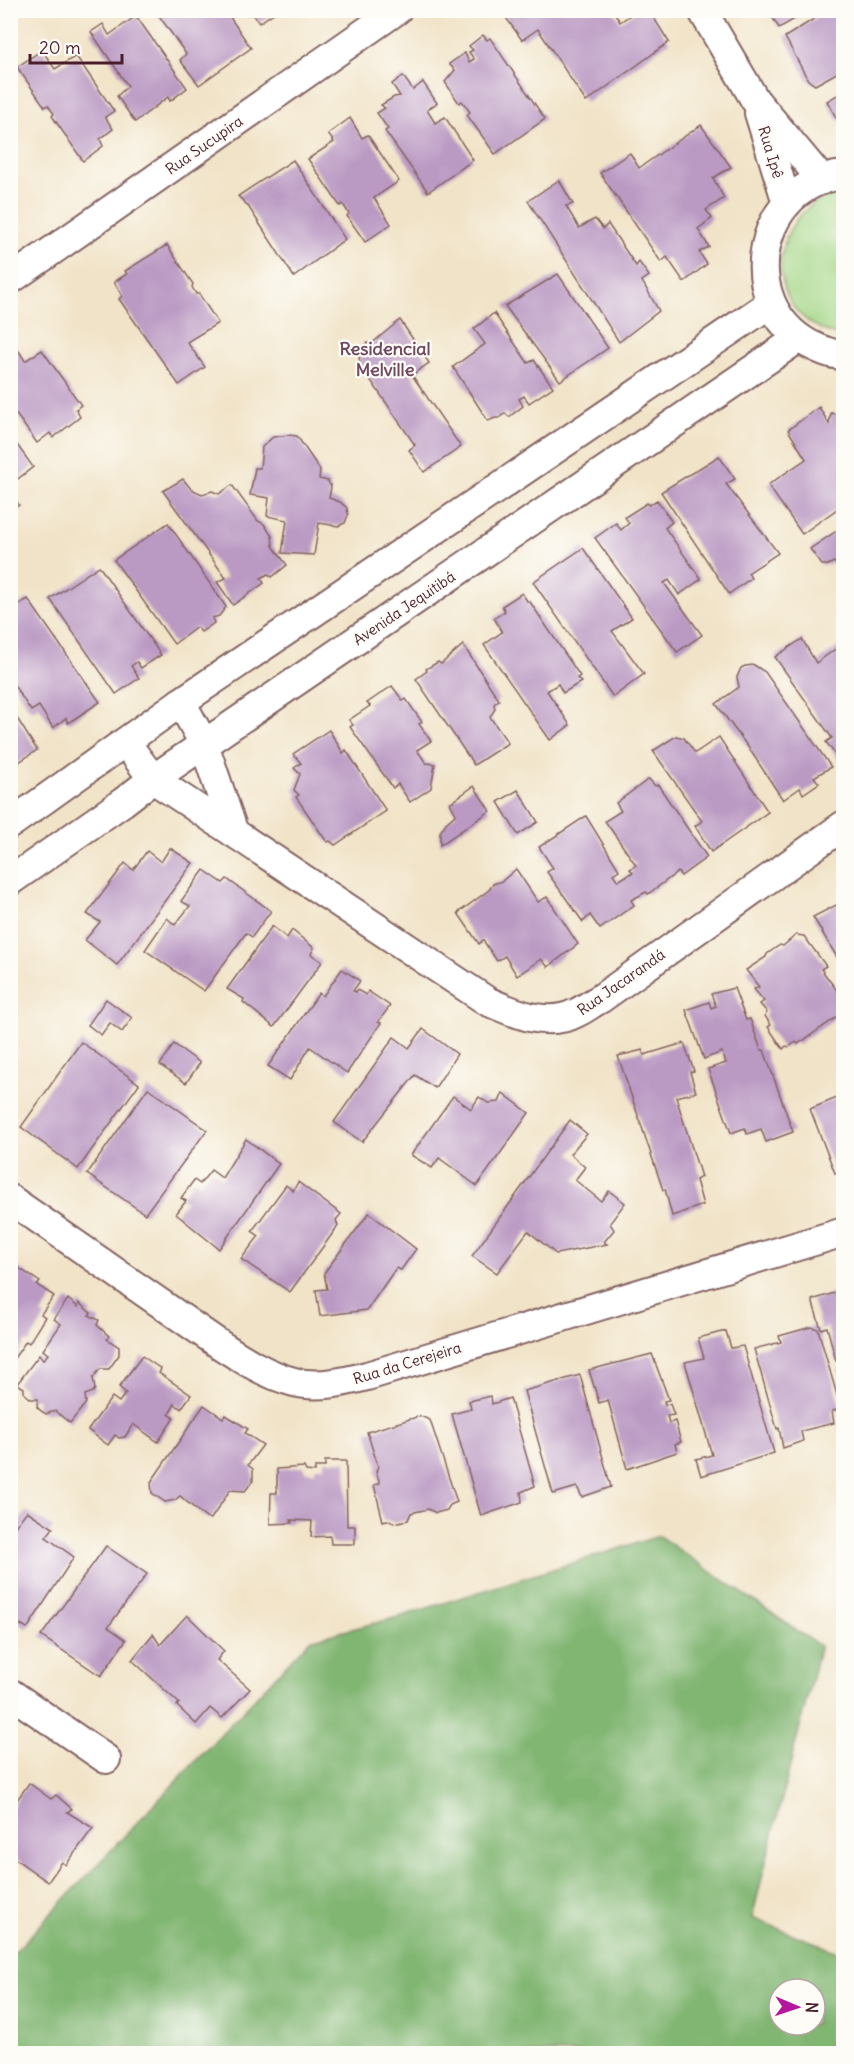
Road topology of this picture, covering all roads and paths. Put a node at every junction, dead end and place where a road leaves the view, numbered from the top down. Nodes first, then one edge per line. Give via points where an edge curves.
1 (398, 10) edge
2 (702, 10) edge
3 (755, 100) junction
4 (833, 178) edge
5 (787, 203) junction
6 (10, 280) edge
7 (771, 303) junction
8 (799, 338) junction
9 (843, 355) edge
10 (181, 702) junction
11 (126, 743) junction
12 (204, 744) junction
13 (153, 779) junction
14 (10, 824) edge
15 (843, 825) edge
16 (234, 833) junction
17 (10, 881) edge
18 (10, 1198) edge
19 (843, 1232) edge
20 (10, 1693) edge
21 (106, 1760) dead end

1 - 6 street, Rua Sucupira
2 - 3 street, Rua Ipê
3 - 4 street, Rua Ipê
3 - 5 street, Rua Ipê
4 - 5 street via 803,190
5 - 7 street via 772,225 764,251 764,278
7 - 8 street via 783,323
7 - 10 street
8 - 9 street via 818,349
8 - 12 street, Avenida Jequitibá
10 - 11 street
10 - 12 street
11 - 13 street, Rua Jacarandá
11 - 14 street
12 - 13 street, Avenida Jequitibá
12 - 16 street
13 - 16 street, Rua Jacarandá
13 - 17 street, Avenida Jequitibá
15 - 16 street, Rua Jacarandá via 600,999 575,1014 556,1019 513,1013 487,1001
18 - 19 street, Rua da Cerejeira via 253,1365 294,1382 317,1384 367,1376
20 - 21 street

